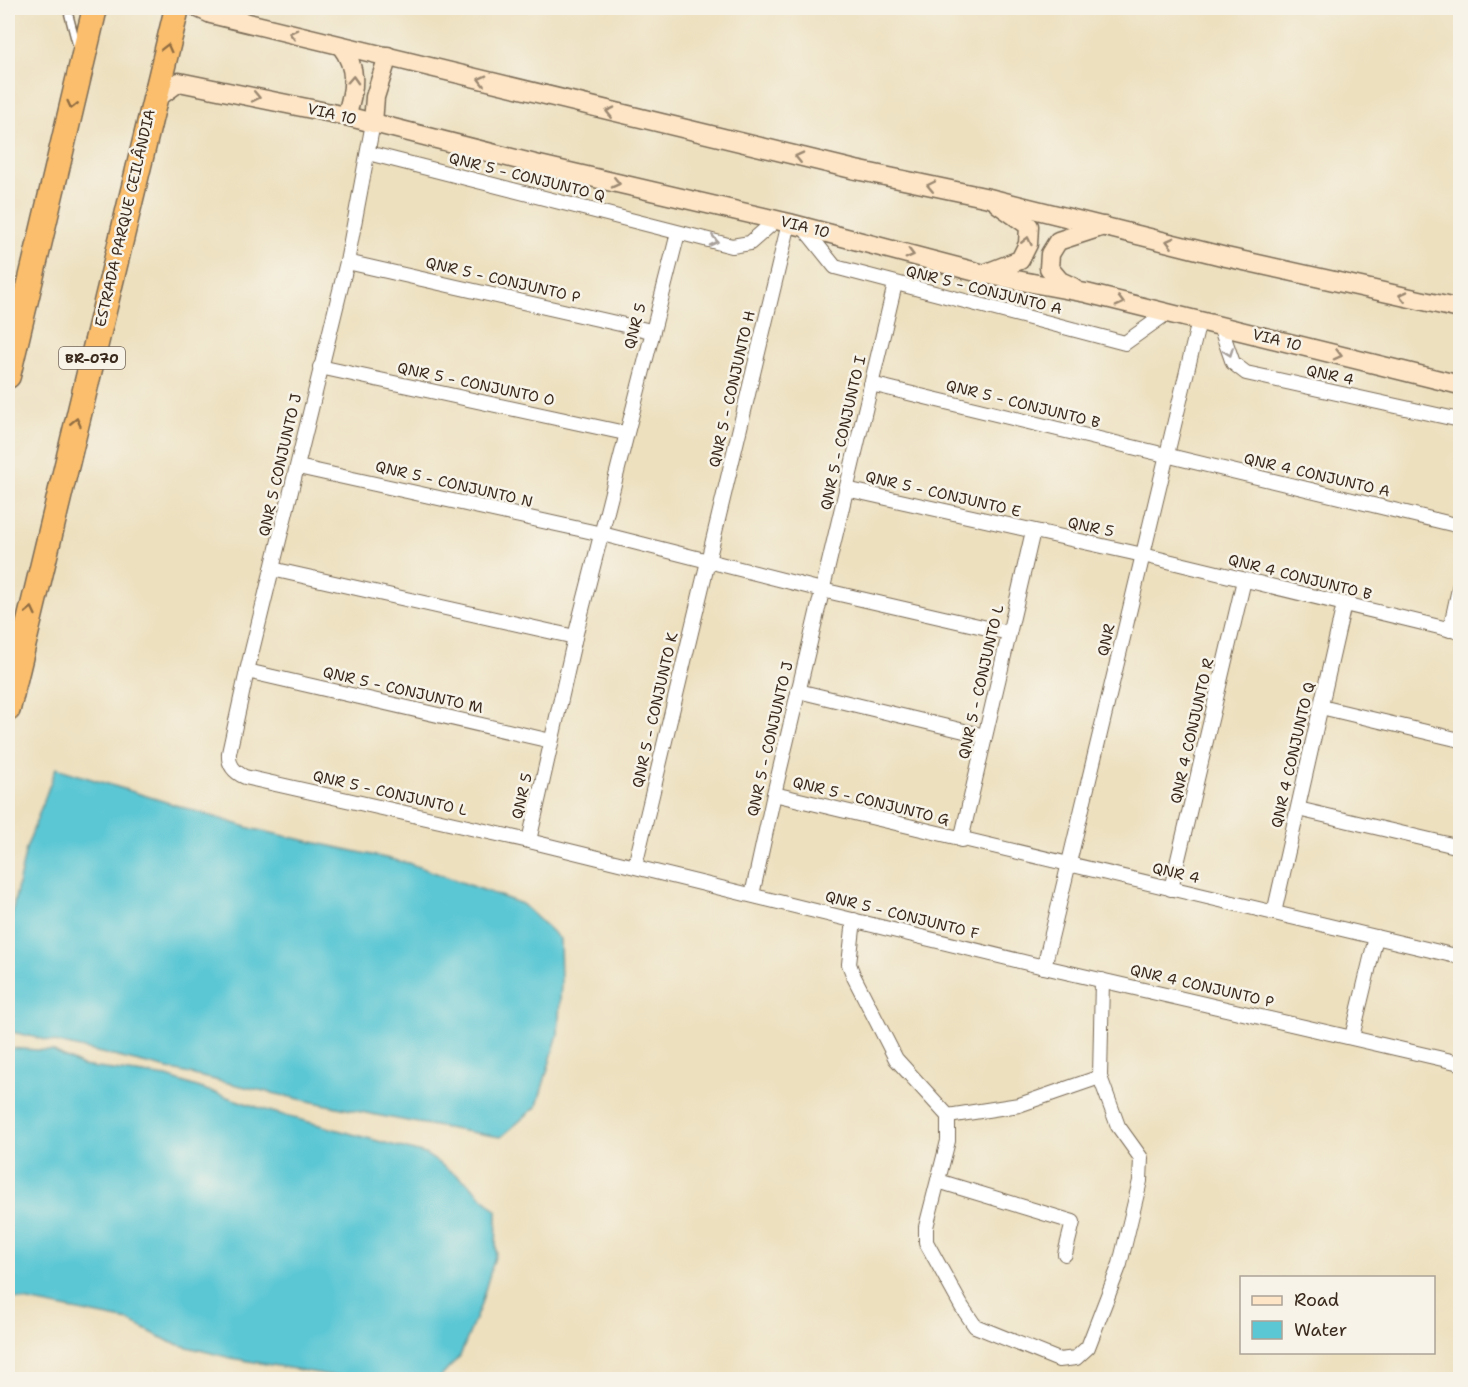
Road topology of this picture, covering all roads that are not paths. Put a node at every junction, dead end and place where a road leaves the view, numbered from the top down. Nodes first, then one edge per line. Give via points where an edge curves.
1 (67, 8) edge
2 (95, 8) edge
3 (177, 8) edge
4 (198, 8) edge
5 (341, 46) junction
6 (388, 56) junction
7 (78, 77) junction
8 (153, 101) junction
9 (346, 116) junction
10 (373, 123) junction
11 (368, 153) junction
12 (988, 198) junction
13 (789, 223) junction
14 (1104, 226) junction
15 (678, 233) junction
16 (347, 262) junction
17 (984, 274) junction
18 (895, 284) junction
19 (1086, 293) junction
20 (1461, 309) edge
21 (1167, 313) junction
22 (1199, 321) junction
23 (1220, 326) junction
24 (14, 328) edge
25 (651, 331) junction
26 (320, 367) junction
27 (8, 376) edge
28 (871, 384) junction
29 (1461, 385) edge
30 (1461, 420) edge
31 (626, 433) junction
32 (1167, 457) junction
33 (298, 467) junction
34 (846, 489) junction
35 (1461, 526) edge
36 (1033, 531) junction
37 (602, 534) junction
38 (1143, 555) junction
39 (708, 562) junction
40 (272, 569) junction
41 (1244, 580) junction
42 (1461, 584) edge
43 (822, 590) junction
44 (1344, 604) junction
45 (1455, 631) edge
46 (1009, 633) junction
47 (575, 637) junction
48 (247, 671) junction
49 (798, 690) junction
50 (1321, 707) junction
51 (8, 709) edge
52 (985, 736) junction
53 (1461, 740) edge
54 (551, 741) junction
55 (245, 777) joint
56 (774, 794) junction
57 (1298, 809) junction
58 (961, 840) junction
59 (529, 841) junction
60 (1461, 847) edge
61 (1070, 865) junction
62 (635, 866) junction
63 (1171, 889) junction
64 (752, 895) junction
65 (1274, 913) junction
66 (854, 920) junction
67 (1376, 937) junction
68 (1461, 957) edge
69 (1044, 967) junction
70 (1102, 980) junction
71 (1352, 1038) junction
72 (1461, 1063) edge
73 (1100, 1077) junction
74 (948, 1116) junction
75 (938, 1181) junction
76 (1065, 1254) dead end

1 - 7 lane via 78,49
2 - 7 highway
8 -> 3 highway, ESTRADA PARQUE CEILÂNDIA / BR-070
5 -> 4 main road
5 - 6 main road
9 -> 5 main road via 354,70
6 - 10 main road via 375,97
12 -> 6 main road via 539,95
7 -> 24 highway
8 -> 9 main road, VIA 10 via 179,82
51 -> 8 highway, ESTRADA PARQUE CEILÂNDIA / BR-070
9 - 10 main road, VIA 10
10 - 11 street
10 -> 13 main road, VIA 10
11 - 15 street, QNR 5 - CONJUNTO Q
11 - 16 street, QNR 5 CONJUNTO J
12 - 14 main road
17 -> 12 main road via 1020,260 1028,244 1029,226
15 -> 13 street via 732,246 750,243
13 -> 17 main road, VIA 10
13 - 18 street, QNR 5 - CONJUNTO A via 835,267
13 - 39 street, QNR 5 - CONJUNTO H
14 - 19 main road via 1058,241 1050,254 1049,268 1060,281
20 -> 14 main road
15 - 25 street, QNR 5
16 - 25 street, QNR 5 - CONJUNTO P
16 - 26 street, QNR 5 CONJUNTO J
17 - 19 main road, VIA 10
18 - 21 street, QNR 5 - CONJUNTO A via 1125,343
18 - 28 street, QNR 5 - CONJUNTO I
19 -> 21 main road, VIA 10
21 - 22 main road, VIA 10
22 - 23 main road, VIA 10
22 - 32 street, QNR
23 -> 29 main road, VIA 10
23 -> 30 street, QNR 4 via 1233,363 1246,373
24 - 27 highway
25 - 31 street, QNR 5
26 - 31 street, QNR 5 - CONJUNTO O
26 - 33 street, QNR 5 CONJUNTO J
28 - 32 street, QNR 5 - CONJUNTO B
28 - 34 street, QNR 5 - CONJUNTO I
31 - 37 street, QNR 5
32 - 35 street, QNR 4 CONJUNTO A
32 - 38 street, QNR
33 - 37 street, QNR 5 - CONJUNTO N
33 - 40 street, QNR 5 CONJUNTO J
34 - 36 street, QNR 5 - CONJUNTO E
34 - 43 street, QNR 5 - CONJUNTO I
36 - 38 street, QNR 5
36 - 46 street, QNR 5 - CONJUNTO L
37 - 39 street
37 - 47 street, QNR 5
38 - 41 street, QNR 4 CONJUNTO B
38 - 61 street, QNR
39 - 43 street
39 - 62 street, QNR 5 - CONJUNTO K
40 - 47 street
40 - 48 street, QNR 5 CONJUNTO J
41 - 44 street, QNR 4 CONJUNTO B
41 - 63 street, QNR 4 CONJUNTO R
42 - 45 street
43 - 46 street
43 - 49 street, QNR 5 - CONJUNTO J
44 - 45 street, QNR 4 CONJUNTO B
44 - 50 street, QNR 4 CONJUNTO Q
46 - 52 street, QNR 5 - CONJUNTO L
47 - 54 street, QNR 5
48 - 54 street, QNR 5 - CONJUNTO M
48 - 55 street, QNR 5 CONJUNTO J via 228,761 236,773
49 - 52 street
49 - 56 street, QNR 5 - CONJUNTO J
50 - 53 street
50 - 57 street, QNR 4 CONJUNTO Q
52 - 58 street, QNR 5 - CONJUNTO L
54 - 59 street, QNR 5
55 - 59 street, QNR 5 - CONJUNTO L
56 - 58 street, QNR 5 - CONJUNTO G
56 - 64 street, QNR 5 - CONJUNTO J
57 - 60 street
57 - 65 street, QNR 4 CONJUNTO Q
58 - 61 street
59 - 62 street, QNR 5
61 - 63 street, QNR 4
61 - 69 street, QNR
62 - 64 street, QNR 5
63 - 65 street, QNR 4
64 - 66 street, QNR 5 - CONJUNTO F
65 - 67 street, QNR 4
66 - 69 street, QNR 5 - CONJUNTO F
66 - 74 street via 849,964 854,977 896,1059
67 - 68 street, QNR 4
67 - 71 street
69 - 70 street, QNR 4 CONJUNTO P
70 - 71 street, QNR 4 CONJUNTO P
70 - 73 street
71 - 72 street, QNR 4 CONJUNTO P
73 - 74 street via 1019,1105
73 - 75 street via 1118,1126 1141,1158 1140,1180 1120,1264 1088,1347 1076,1358 1059,1360 975,1326 926,1242
74 - 75 street via 948,1141
75 - 76 street via 1073,1222

